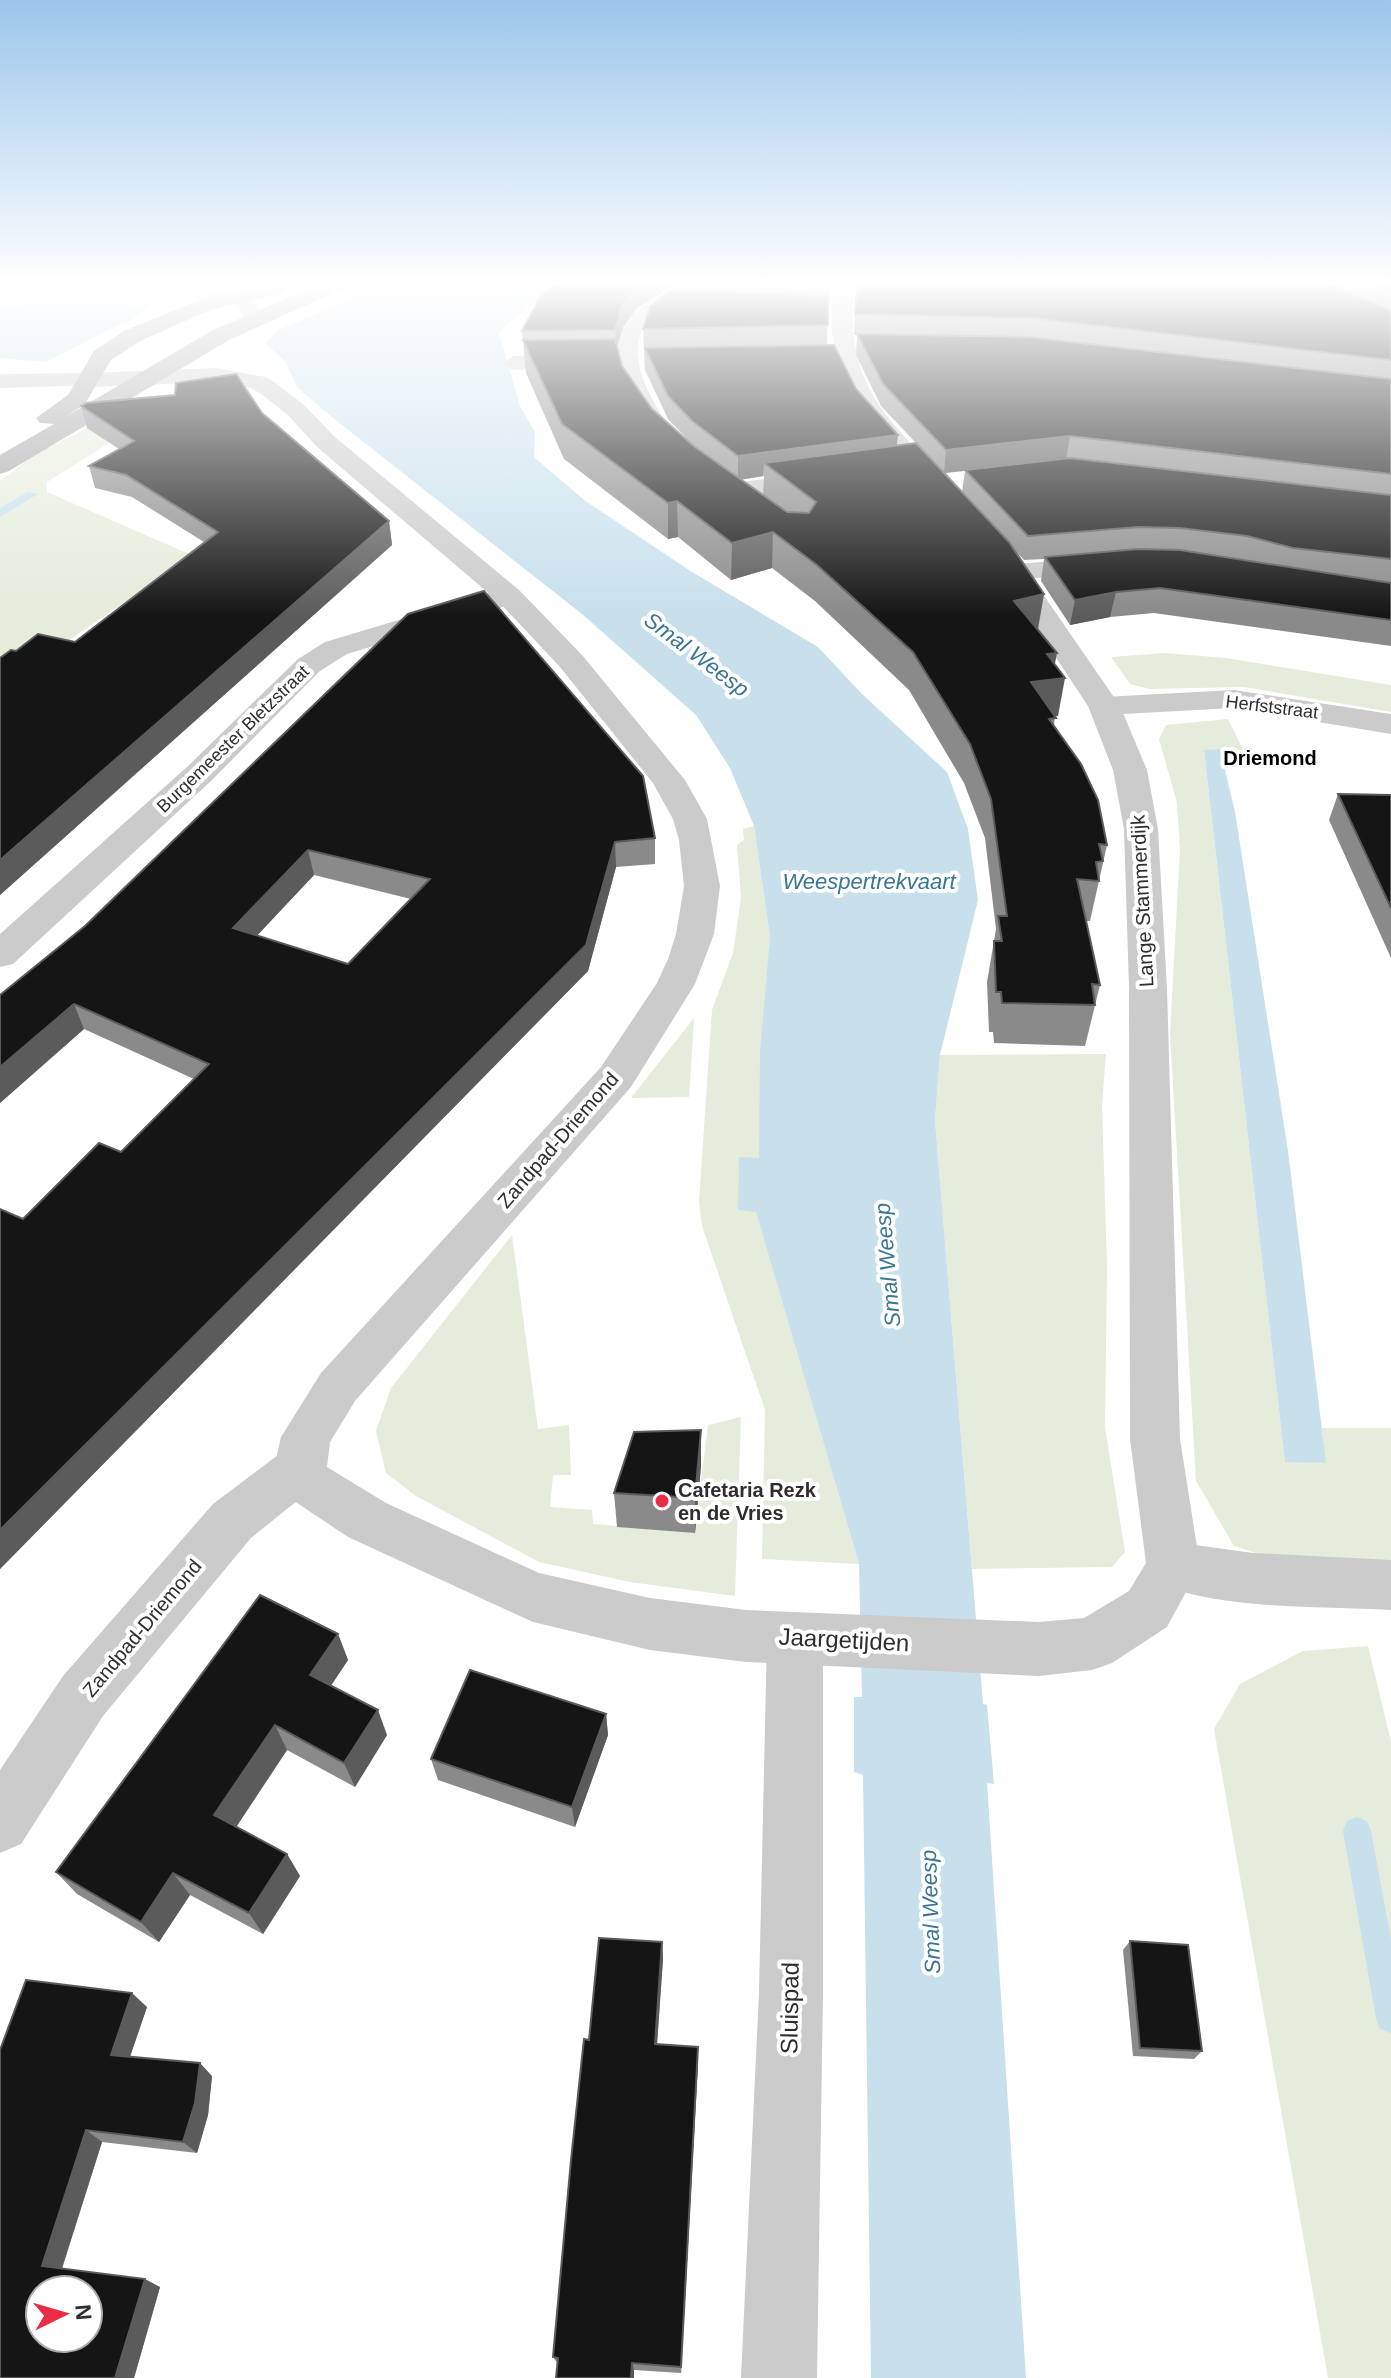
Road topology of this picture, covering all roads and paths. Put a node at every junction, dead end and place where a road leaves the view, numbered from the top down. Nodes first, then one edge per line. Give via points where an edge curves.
1 (80, 394) edge
2 (122, 394) edge
3 (274, 394) edge
4 (637, 394) edge
5 (862, 394) edge
6 (0, 444) edge
7 (677, 448) edge
8 (0, 466) edge
9 (711, 474) edge
10 (842, 476) edge
11 (735, 491) junction
12 (760, 511) edge
13 (1133, 562) edge
14 (1017, 572) junction
15 (509, 596) junction
16 (1104, 706) junction
17 (1391, 724) edge
18 (0, 955) edge
19 (300, 1468) junction
20 (1173, 1566) junction
21 (1391, 1585) edge
22 (819, 1640) junction
23 (0, 1823) edge
24 (779, 2378) edge

1 - 6 main road via 61,411
2 - 8 main road
3 - 15 street, Zandpad-Driemond
4 - 7 street via 656,427
5 - 14 street, Lange Stammerdijk via 869,411
9 - 11 street
10 - 11 street
11 - 12 street
13 - 14 street
14 - 16 street, Lange Stammerdijk
15 - 18 street, Burgemeester Bletzstraat via 336,648 309,665 199,774
15 - 19 street, Zandpad-Driemond via 571,661 680,799 700,863 695,934 676,984 616,1077 338,1387 306,1437
16 - 17 street, Herfststraat via 1234,699
16 - 20 street, Lange Stammerdijk via 1130,770 1141,829 1155,1439
19 - 22 street, Jaargetijden via 309,1483 367,1520 533,1597 650,1624
19 - 23 street, Zandpad-Driemond via 232,1521 83,1696
20 - 21 street via 1253,1578
20 - 22 street, Jaargetijden via 1148,1609 1092,1644 1039,1649
22 - 24 street, Sluispad via 791,1992

